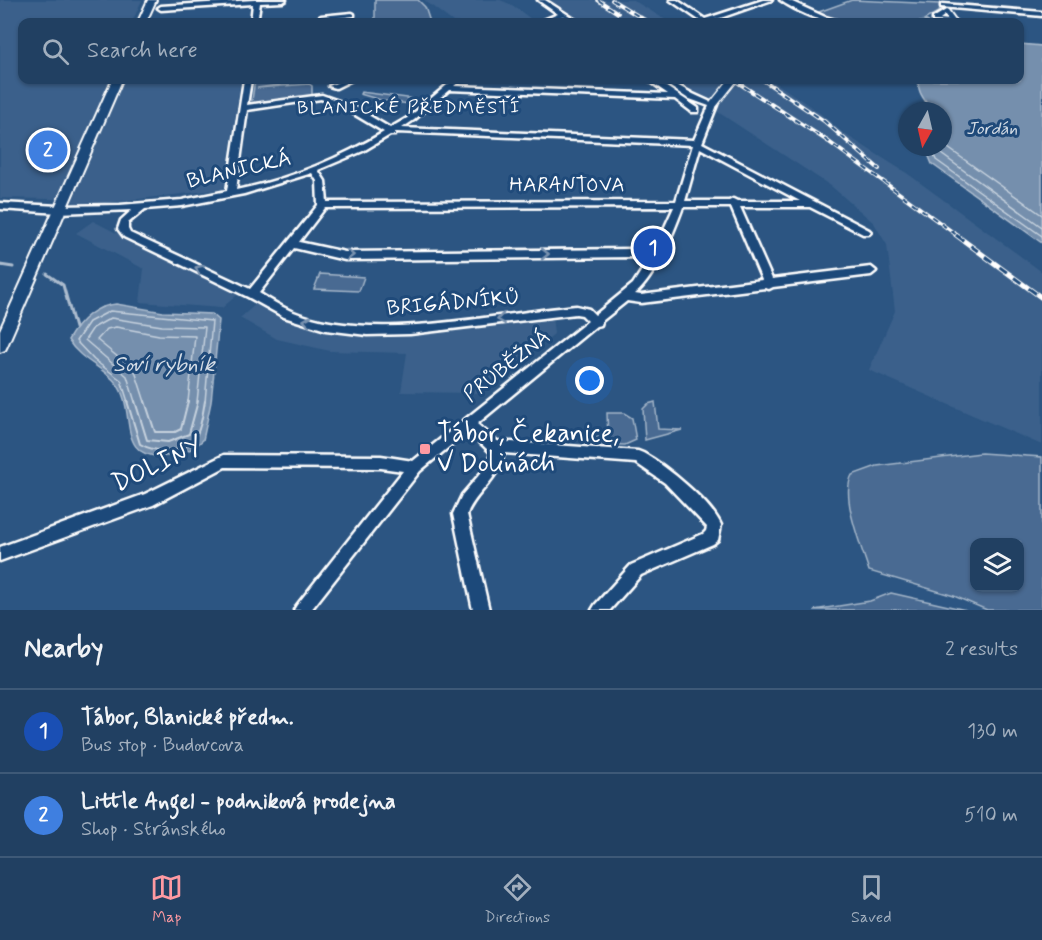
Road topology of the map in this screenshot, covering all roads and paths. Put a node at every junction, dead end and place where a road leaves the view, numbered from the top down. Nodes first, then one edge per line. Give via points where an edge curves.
1 (152, 0) edge
2 (283, 0) edge
3 (542, 0) edge
4 (673, 0) edge
5 (769, 0) edge
6 (783, 0) edge
7 (257, 1) edge
8 (943, 6) edge
9 (161, 8) dead end
10 (563, 14) junction
11 (1042, 14) edge
12 (144, 18) edge
13 (255, 18) edge
14 (321, 18) dead end
15 (347, 18) edge
16 (553, 18) edge
17 (570, 18) edge
18 (699, 18) edge
19 (717, 18) edge
20 (821, 18) edge
21 (115, 84) edge
22 (246, 84) edge
23 (338, 84) edge
24 (453, 84) edge
25 (658, 84) edge
26 (670, 84) edge
27 (730, 84) edge
28 (333, 86) dead end
29 (449, 88) junction
30 (676, 97) junction
31 (713, 105) junction
32 (243, 108) junction
33 (695, 110) dead end
34 (395, 131) junction
35 (696, 144) junction
36 (314, 170) junction
37 (231, 192) junction
38 (680, 202) junction
39 (733, 202) junction
40 (811, 204) junction
41 (323, 205) junction
42 (0, 206) edge
43 (144, 206) junction
44 (112, 208) junction
45 (60, 210) junction
46 (124, 222) junction
47 (866, 232) dead end
48 (292, 244) junction
49 (656, 257) junction
50 (871, 271) dead end
51 (769, 285) junction
52 (252, 294) junction
53 (628, 297) junction
54 (597, 322) junction
55 (0, 346) edge
56 (468, 423) junction
57 (497, 447) junction
58 (415, 467) junction
59 (0, 554) edge
60 (302, 610) edge
61 (481, 610) edge
62 (600, 610) edge

1 - 12 main road
2 - 7 street
3 - 10 street
4 - 18 street
5 - 19 street
6 - 20 street
7 - 9 street
7 - 13 street
8 - 11 street
10 - 16 street
10 - 17 street
14 - 15 street
21 - 45 main road
22 - 32 street
23 - 28 street
24 - 29 street, BLANICKÁ
25 - 30 street
26 - 31 street
27 - 31 street, PRŮBĚŽNÁ, bridge
29 - 30 street
29 - 34 street, BLANICKÁ
30 - 33 street
31 - 35 street, PRŮBĚŽNÁ
32 - 34 street via 322,98
32 - 37 street
34 - 35 street
34 - 36 street, BLANICKÁ
35 - 38 street, PRŮBĚŽNÁ
35 - 40 street
36 - 37 street, BLANICKÁ
36 - 41 street via 321,181
37 - 43 street, BLANICKÁ
38 - 39 street, HARANTOVA
38 - 41 street, HARANTOVA
38 - 49 street, PRŮBĚŽNÁ
39 - 40 street, HARANTOVA
39 - 51 street
40 - 47 street
41 - 48 street
42 - 45 street, BLANICKÁ
43 - 44 street, BLANICKÁ
43 - 46 street
44 - 45 street, BLANICKÁ
44 - 46 street, BRIGÁDNÍKŮ
45 - 55 main road
52 -> 46 street, BRIGÁDNÍKŮ via 132,238 123,230
48 -> 49 street via 345,256 633,253
48 - 52 street
49 - 53 street, PRŮBĚŽNÁ
50 - 51 street
51 - 53 street via 641,299
54 -> 52 street, BRIGÁDNÍKŮ via 576,310 427,328 337,327 295,319 270,308
53 - 54 street, PRŮBĚŽNÁ
54 - 56 street, PRŮBĚŽNÁ
56 - 57 street
56 - 58 street, PRŮBĚŽNÁ
57 - 61 street via 498,455 488,478 462,506 460,514
57 - 62 street via 638,457 678,488 714,525 713,535 708,539 636,570
58 - 59 street, DOLINY via 381,462 224,462 148,500
58 - 60 street, PRŮBĚŽNÁ

